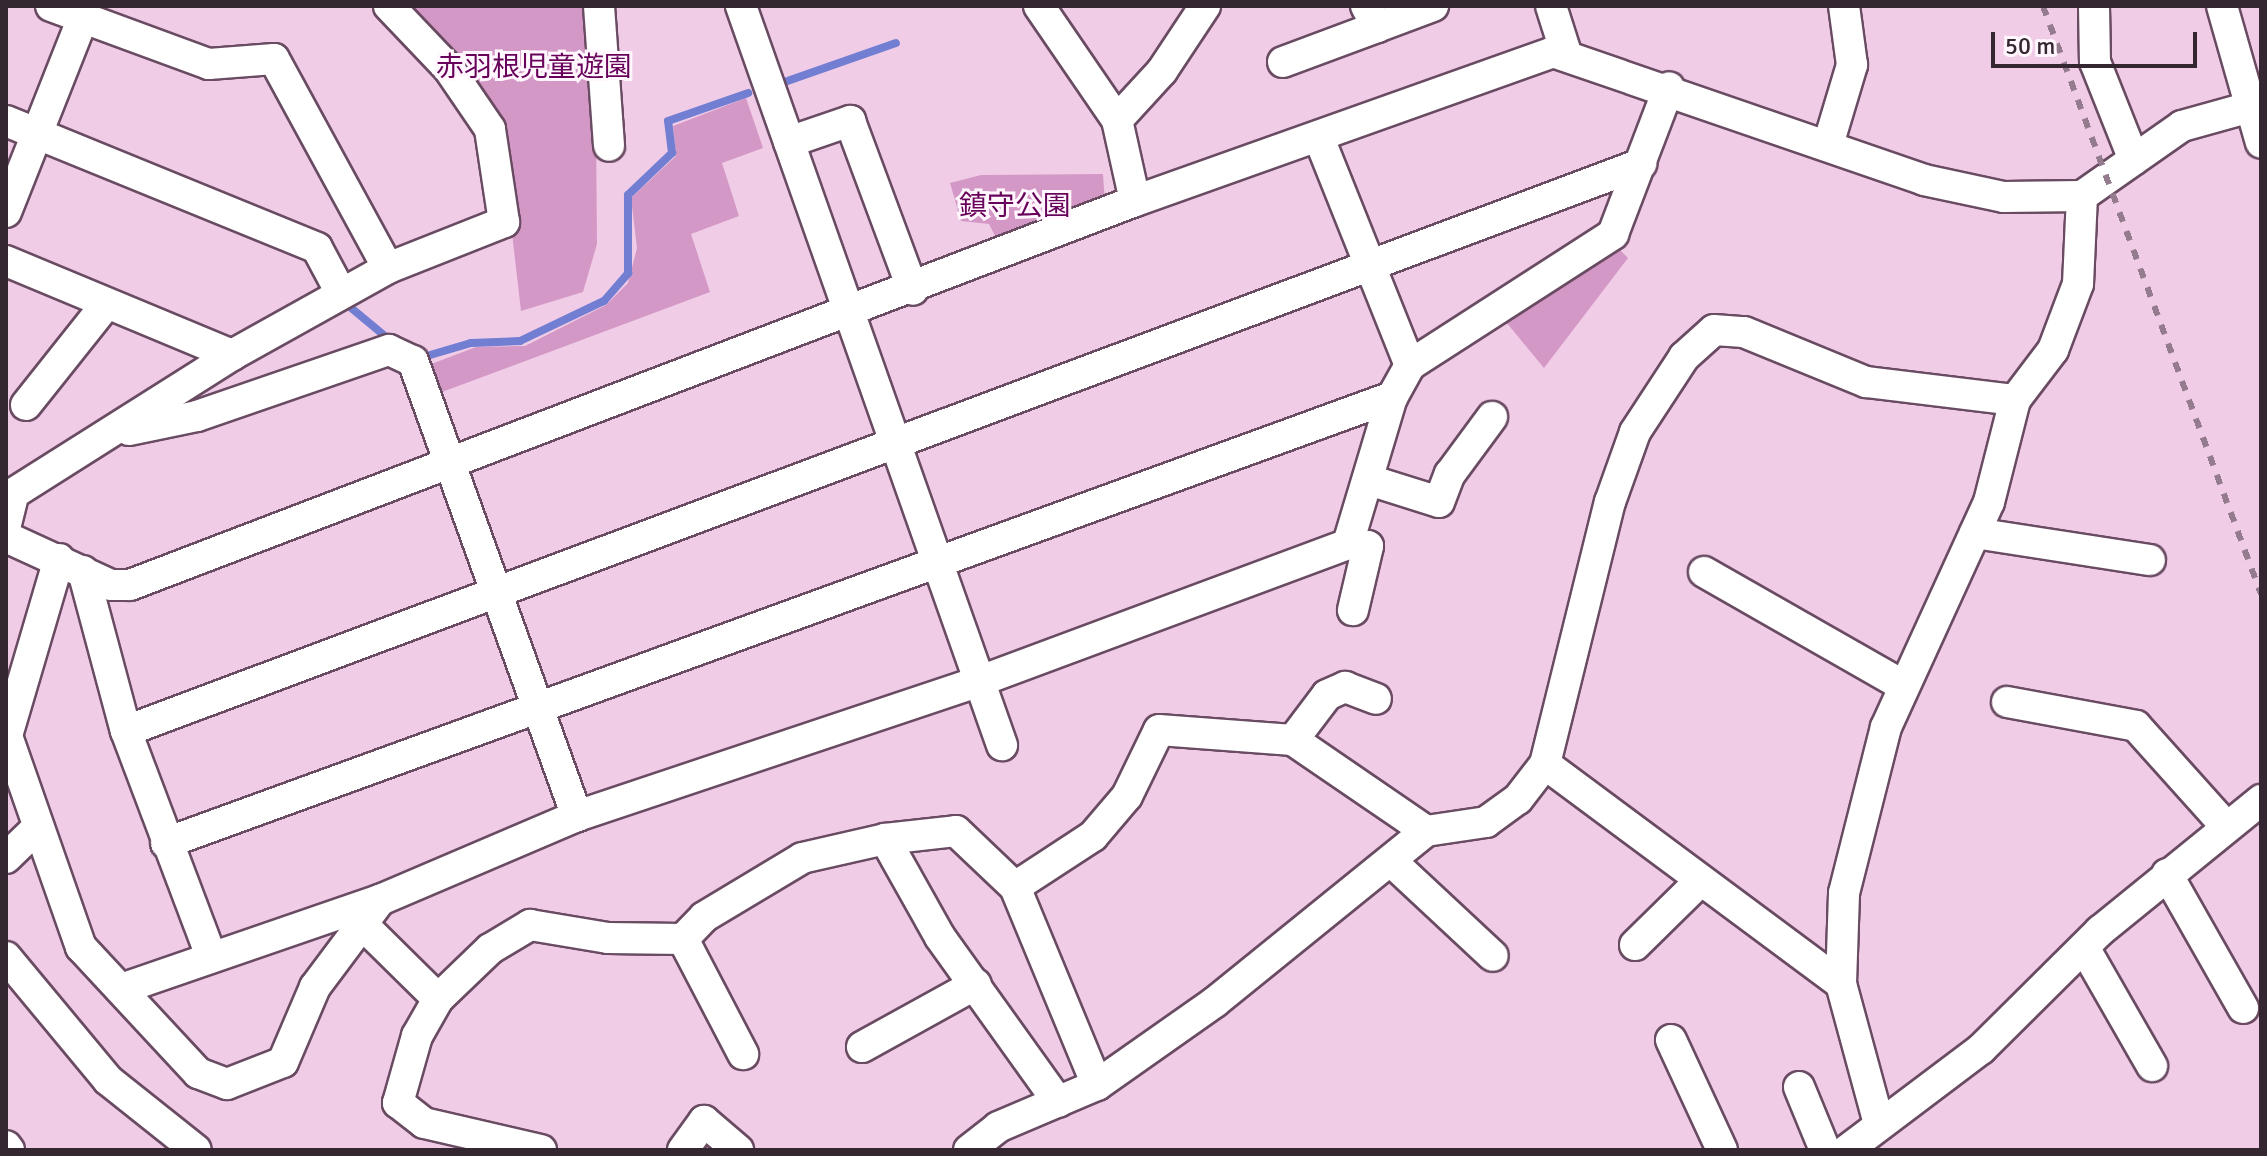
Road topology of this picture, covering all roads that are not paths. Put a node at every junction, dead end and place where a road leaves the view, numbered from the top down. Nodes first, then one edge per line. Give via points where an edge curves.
1 (51, 6) edge
2 (389, 6) edge
3 (599, 6) edge
4 (741, 6) edge
5 (1039, 6) edge
6 (1205, 6) edge
7 (1433, 6) edge
8 (1551, 6) edge
9 (1844, 6) edge
10 (2094, 6) edge
11 (2222, 6) edge
12 (1372, 16) edge
13 (83, 18) junction
14 (1567, 56) junction
15 (1283, 62) dead end
16 (1669, 87) junction
17 (2257, 105) edge
18 (1117, 120) junction
19 (6, 121) edge
20 (37, 133) junction
21 (1319, 138) junction
22 (789, 142) junction
23 (2261, 143) edge
24 (1828, 145) junction
25 (609, 146) dead end
26 (2134, 160) junction
27 (1641, 164) junction
28 (2082, 196) junction
29 (1135, 201) junction
30 (6, 212) edge
31 (6, 261) edge
32 (1367, 262) junction
33 (388, 268) junction
34 (913, 290) junction
35 (341, 293) junction
36 (104, 307) junction
37 (850, 315) junction
38 (232, 355) junction
39 (1410, 365) junction
40 (1392, 397) junction
41 (2015, 400) junction
42 (26, 405) dead end
43 (1492, 417) dead end
44 (109, 434) junction
45 (894, 439) junction
46 (449, 464) junction
47 (1369, 480) junction
48 (10, 487) edge
49 (6, 524) edge
50 (1975, 533) junction
51 (6, 537) edge
52 (1348, 544) junction
53 (937, 559) junction
54 (2150, 560) dead end
55 (71, 565) junction
56 (1704, 572) dead end
57 (497, 590) junction
58 (1353, 610) dead end
59 (980, 681) junction
60 (1904, 686) junction
61 (1376, 699) dead end
62 (2007, 702) dead end
63 (539, 703) junction
64 (126, 731) junction
65 (1293, 740) junction
66 (1002, 745) dead end
67 (1545, 764) junction
68 (2261, 800) edge
69 (577, 816) junction
70 (2224, 824) junction
71 (36, 829) junction
72 (1426, 831) junction
73 (885, 839) junction
74 (166, 843) junction
75 (6, 858) edge
76 (1391, 861) junction
77 (2167, 874) junction
78 (1697, 884) junction
79 (1015, 887) junction
80 (380, 900) junction
81 (362, 924) junction
82 (683, 939) junction
83 (1635, 945) dead end
84 (2085, 949) junction
85 (211, 956) junction
86 (1493, 956) dead end
87 (6, 957) edge
88 (976, 984) junction
89 (1841, 984) junction
90 (121, 989) junction
91 (438, 999) junction
92 (2243, 1008) dead end
93 (1671, 1040) dead end
94 (862, 1047) dead end
95 (743, 1054) dead end
96 (2152, 1066) dead end
97 (1097, 1085) junction
98 (1799, 1087) dead end
99 (1058, 1102) junction
100 (1878, 1120) junction
101 (196, 1150) edge
102 (541, 1150) edge
103 (683, 1150) edge
104 (738, 1150) edge
105 (969, 1150) edge
106 (1722, 1150) edge
107 (1825, 1150) edge
108 (1847, 1150) edge

1 - 13 street
2 - 33 street via 449,69 490,129 504,222
3 - 25 street
4 - 22 street
5 - 18 street
6 - 18 street via 1162,71
7 - 12 street
8 - 14 street
9 - 24 street via 1852,65
10 - 26 street via 2095,62
11 - 17 street
12 - 15 street
13 - 20 street
13 - 33 street via 209,64 274,59
14 - 16 street
14 - 21 street via 1553,52
16 - 24 street
16 - 27 street
17 - 23 street
17 - 26 street via 2182,126
18 - 29 street
19 - 20 street
20 - 30 street
20 - 35 street via 317,248
21 - 29 street
21 - 32 street
22 - 34 street via 850,121
22 - 37 street
24 - 28 street via 1961,190
26 - 28 street
27 - 32 street
27 - 39 street via 1613,234
28 - 41 street via 2078,284 2053,350
29 - 34 street
31 - 36 street
32 - 39 street
32 - 45 street
33 - 35 street
34 - 37 street
35 - 38 street
36 - 38 street
36 - 42 street
37 - 45 street
37 - 46 street
38 - 44 street
39 - 40 street
40 - 47 street
40 - 53 street
41 - 50 street
41 - 67 street via 1866,382 1744,332 1714,330 1684,357 1635,432 1610,502
43 - 47 street via 1450,474 1439,502
44 - 46 street via 197,416 389,350 413,361
44 - 48 street
45 - 53 street
45 - 57 street
46 - 55 street via 130,585 111,585
46 - 57 street
47 - 52 street
48 - 49 street
50 - 54 street
50 - 60 street
51 - 55 street
52 - 58 street via 1368,546
52 - 59 street
53 - 59 street
53 - 63 street
55 - 64 street
55 - 71 street via 7,736
56 - 60 street
57 - 63 street
57 - 64 street
59 - 66 street
59 - 69 street
60 - 89 street via 1886,727 1844,893
61 - 65 street via 1345,687 1327,695
62 - 70 street via 2136,726
63 - 69 street
63 - 74 street
64 - 74 street
65 - 72 street
65 - 79 street via 1159,730 1127,796 1093,836
67 - 72 street via 1518,799 1486,822
67 - 78 street
68 - 70 street
69 - 80 street
70 - 77 street
71 - 75 street
71 - 90 street via 81,947
72 - 76 street
73 - 79 street via 956,831
73 - 82 street via 802,858 704,917
73 - 88 street
74 - 85 street
76 - 86 street
76 - 97 street via 1215,1002
77 - 84 street
77 - 92 street
78 - 83 street
78 - 89 street
79 - 97 street
80 - 81 street
80 - 85 street
81 - 90 street via 315,987 283,1062 227,1084 198,1073
81 - 91 street
82 - 91 street via 608,938 530,925 490,949
82 - 95 street
84 - 96 street
84 - 100 street via 1981,1049
85 - 90 street
87 - 101 street via 108,1080
88 - 94 street
88 - 99 street
89 - 100 street
91 - 102 street via 417,1036 398,1103 424,1123
93 - 106 street
97 - 99 street
98 - 107 street
99 - 105 street via 998,1127
100 - 108 street
103 - 104 street via 704,1121

